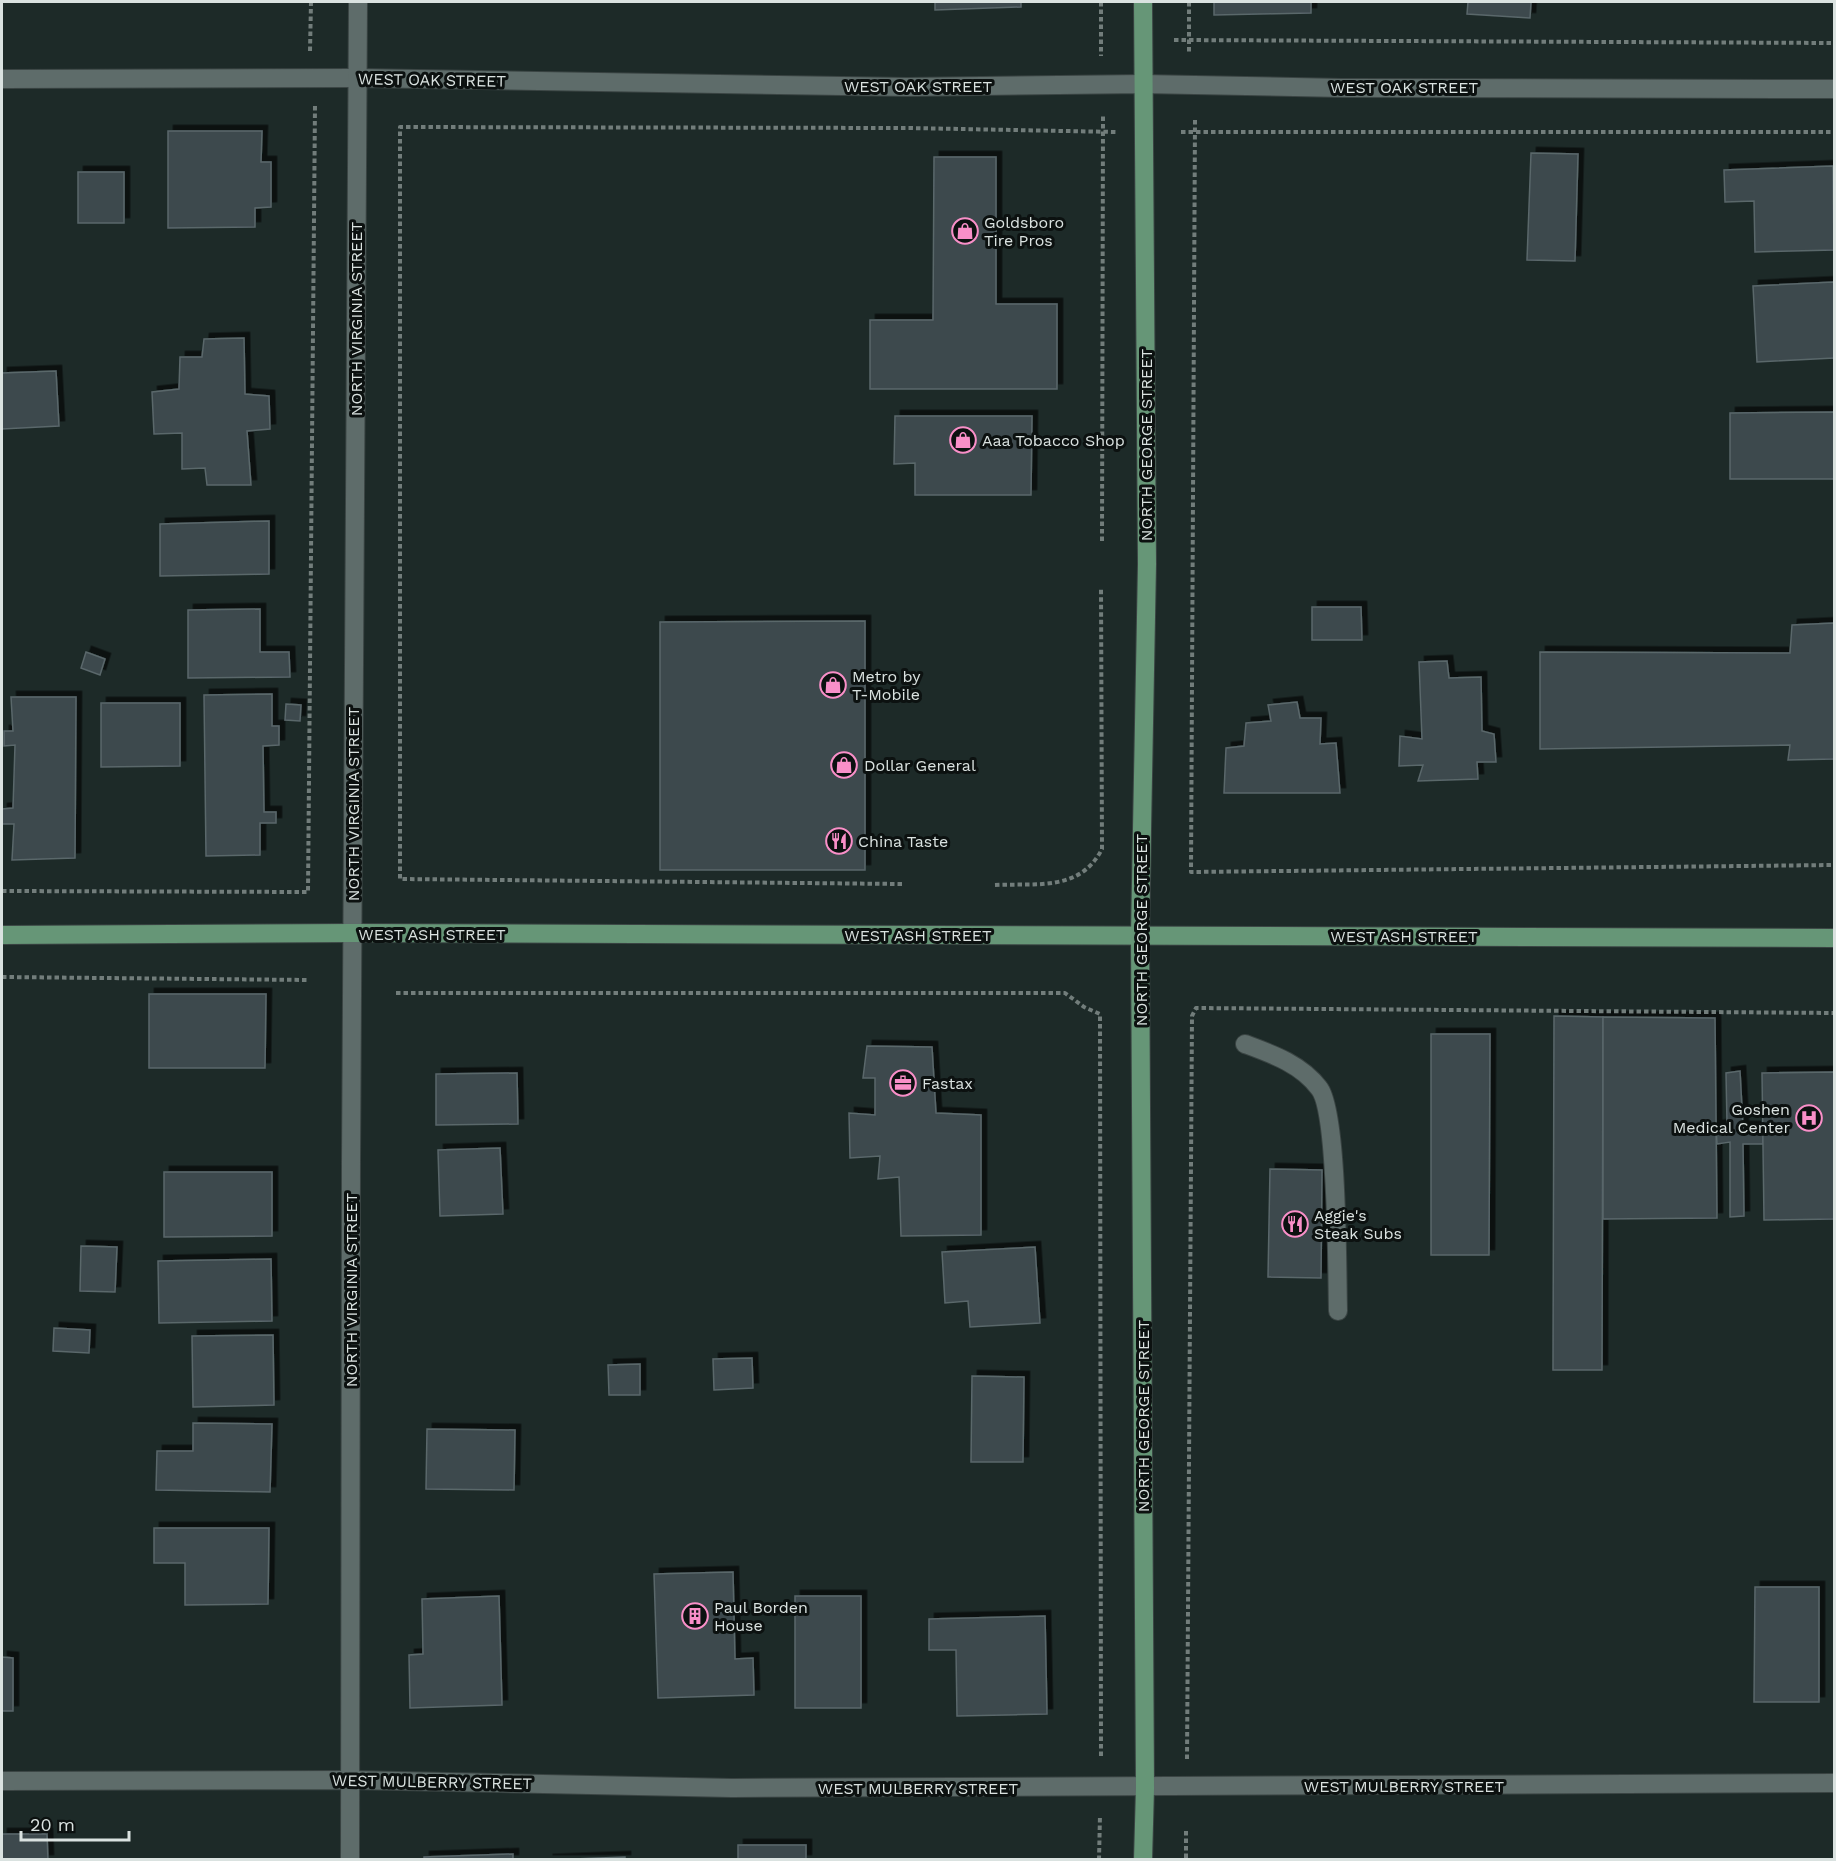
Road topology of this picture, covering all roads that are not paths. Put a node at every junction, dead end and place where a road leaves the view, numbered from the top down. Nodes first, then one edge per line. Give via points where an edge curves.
1 (358, 2) edge
2 (1143, 2) edge
3 (357, 78) junction
4 (2, 79) edge
5 (1143, 84) junction
6 (1834, 89) edge
7 (353, 933) junction
8 (2, 935) edge
9 (1140, 936) junction
10 (1834, 938) edge
11 (1245, 1044) dead end
12 (1338, 1311) dead end
13 (350, 1780) junction
14 (2, 1781) edge
15 (1834, 1784) edge
16 (1145, 1788) junction
17 (350, 1860) edge
18 (1143, 1860) edge

1 - 3 street, NORTH VIRGINIA STREET
2 - 5 main road, NORTH GEORGE STREET
3 - 4 street, WEST OAK STREET
3 - 5 street, WEST OAK STREET via 907,87
3 - 7 street, NORTH VIRGINIA STREET
5 - 6 street, WEST OAK STREET
5 - 9 main road, NORTH GEORGE STREET via 1147,564
7 - 8 main road, WEST ASH STREET
7 - 9 main road, WEST ASH STREET
7 - 13 street, NORTH VIRGINIA STREET
9 - 10 main road, WEST ASH STREET
9 - 16 main road, NORTH GEORGE STREET
11 - 12 street via 1298,1068 1320,1089 1329,1114
13 - 14 street, WEST MULBERRY STREET
13 - 16 street, WEST MULBERRY STREET via 732,1788
13 - 17 street, NORTH VIRGINIA STREET
15 - 16 street, WEST MULBERRY STREET
16 - 18 main road, NORTH GEORGE STREET

